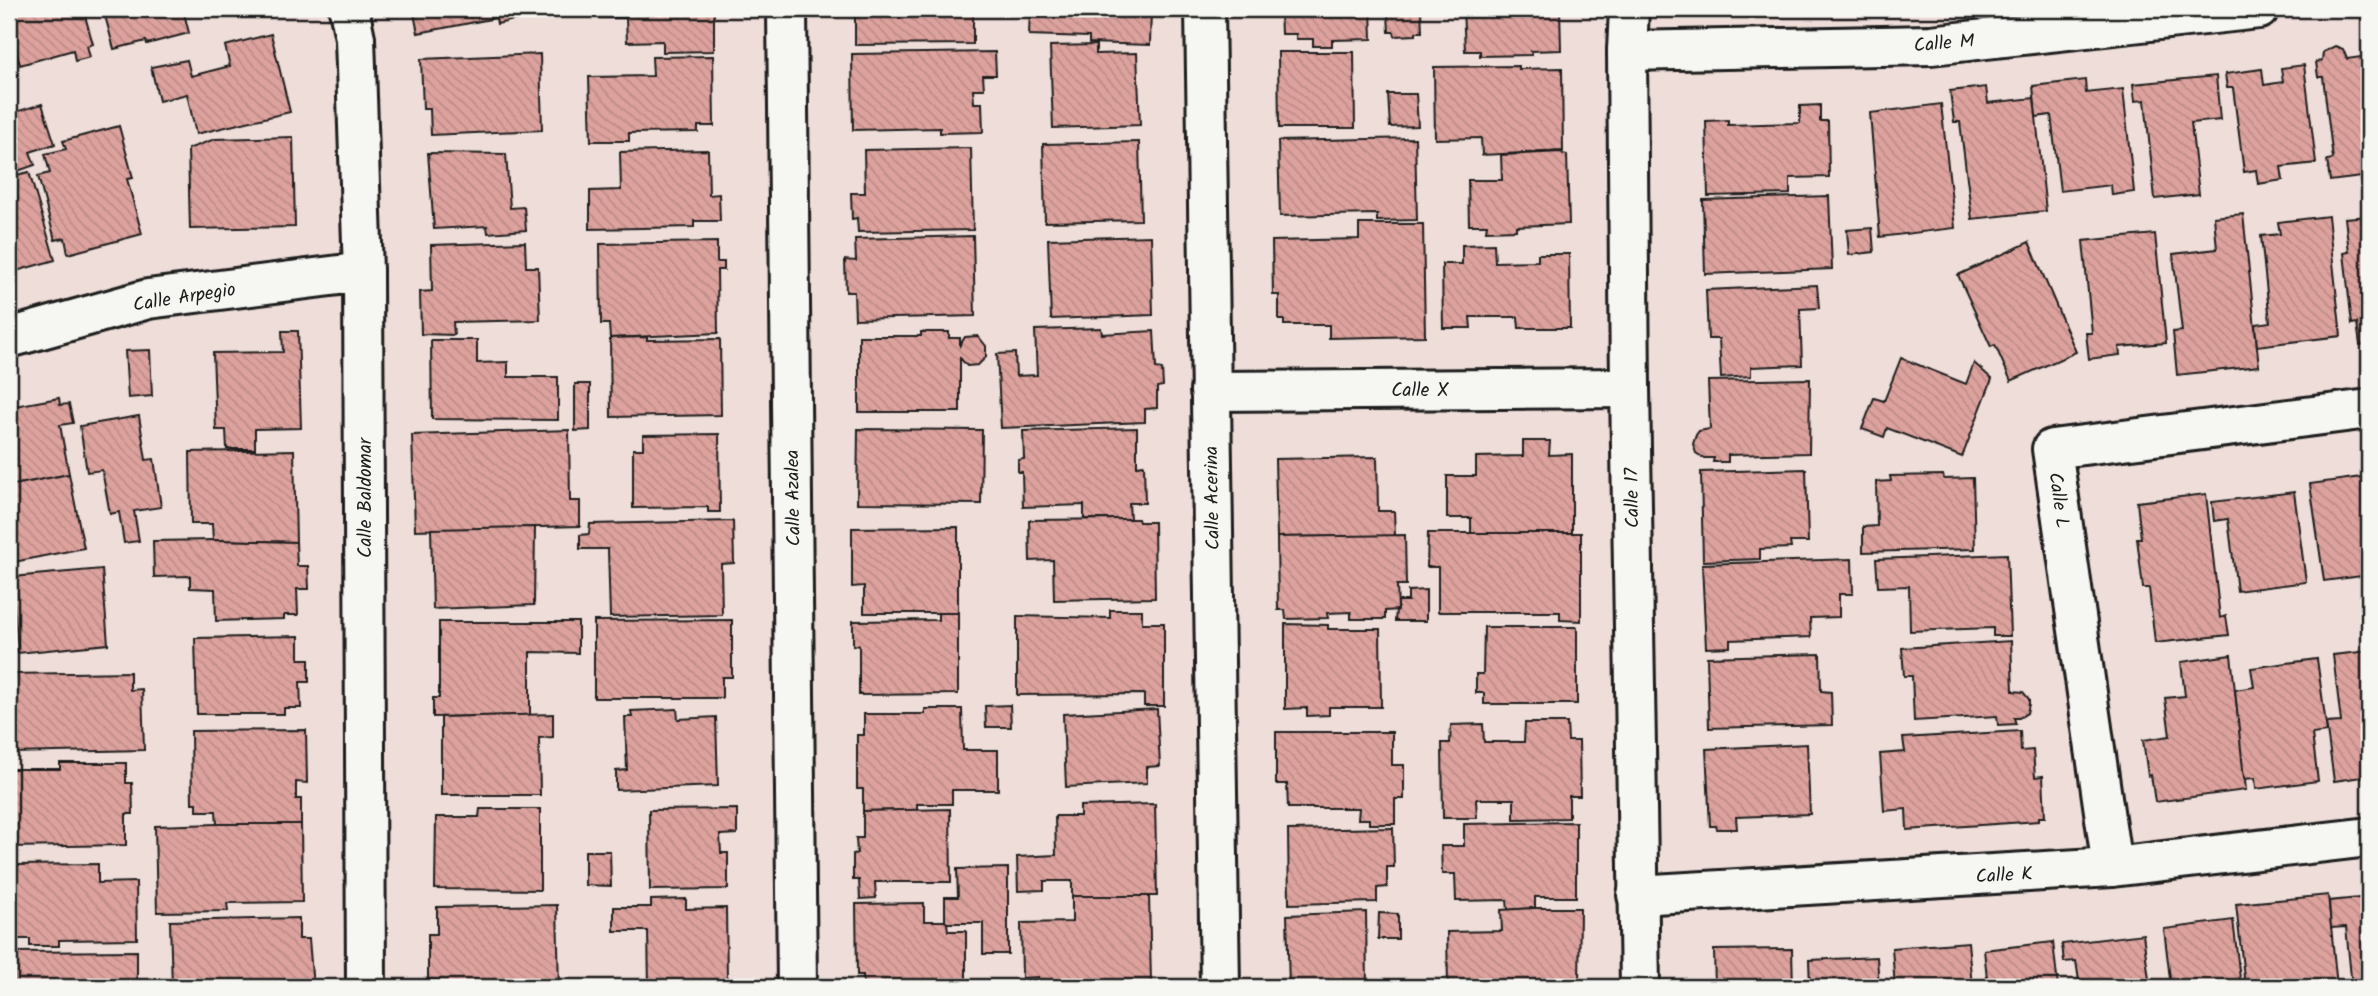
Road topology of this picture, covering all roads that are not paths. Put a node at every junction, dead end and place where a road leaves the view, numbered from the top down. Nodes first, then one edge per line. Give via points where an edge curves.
1 (349, 9) edge
2 (787, 9) edge
3 (1205, 9) edge
4 (1629, 9) edge
5 (2259, 9) edge
6 (1627, 51) junction
7 (363, 272) junction
8 (9, 338) edge
9 (1630, 388) junction
10 (1209, 391) junction
11 (2369, 409) edge
12 (2369, 837) edge
13 (2112, 867) junction
14 (1637, 895) junction
15 (366, 987) edge
16 (797, 987) edge
17 (1220, 987) edge
18 (1640, 987) edge

1 - 7 street, Calle Baldomar via 355,38
2 - 16 street, Calle Azalea
3 - 10 street, Calle Acerina
4 - 6 street, Calle 17
5 - 6 street, Calle M via 1931,44
6 - 9 street, Calle 17
7 - 8 street, Calle Arpegio via 148,299
7 - 15 street, Calle Baldomar
9 - 10 street, Calle X
9 - 14 street, Calle 17
10 - 17 street, Calle Acerina
11 - 13 street, Calle L via 2053,449
12 - 13 street, Calle K
13 - 14 street, Calle K
14 - 18 street, Calle 17

